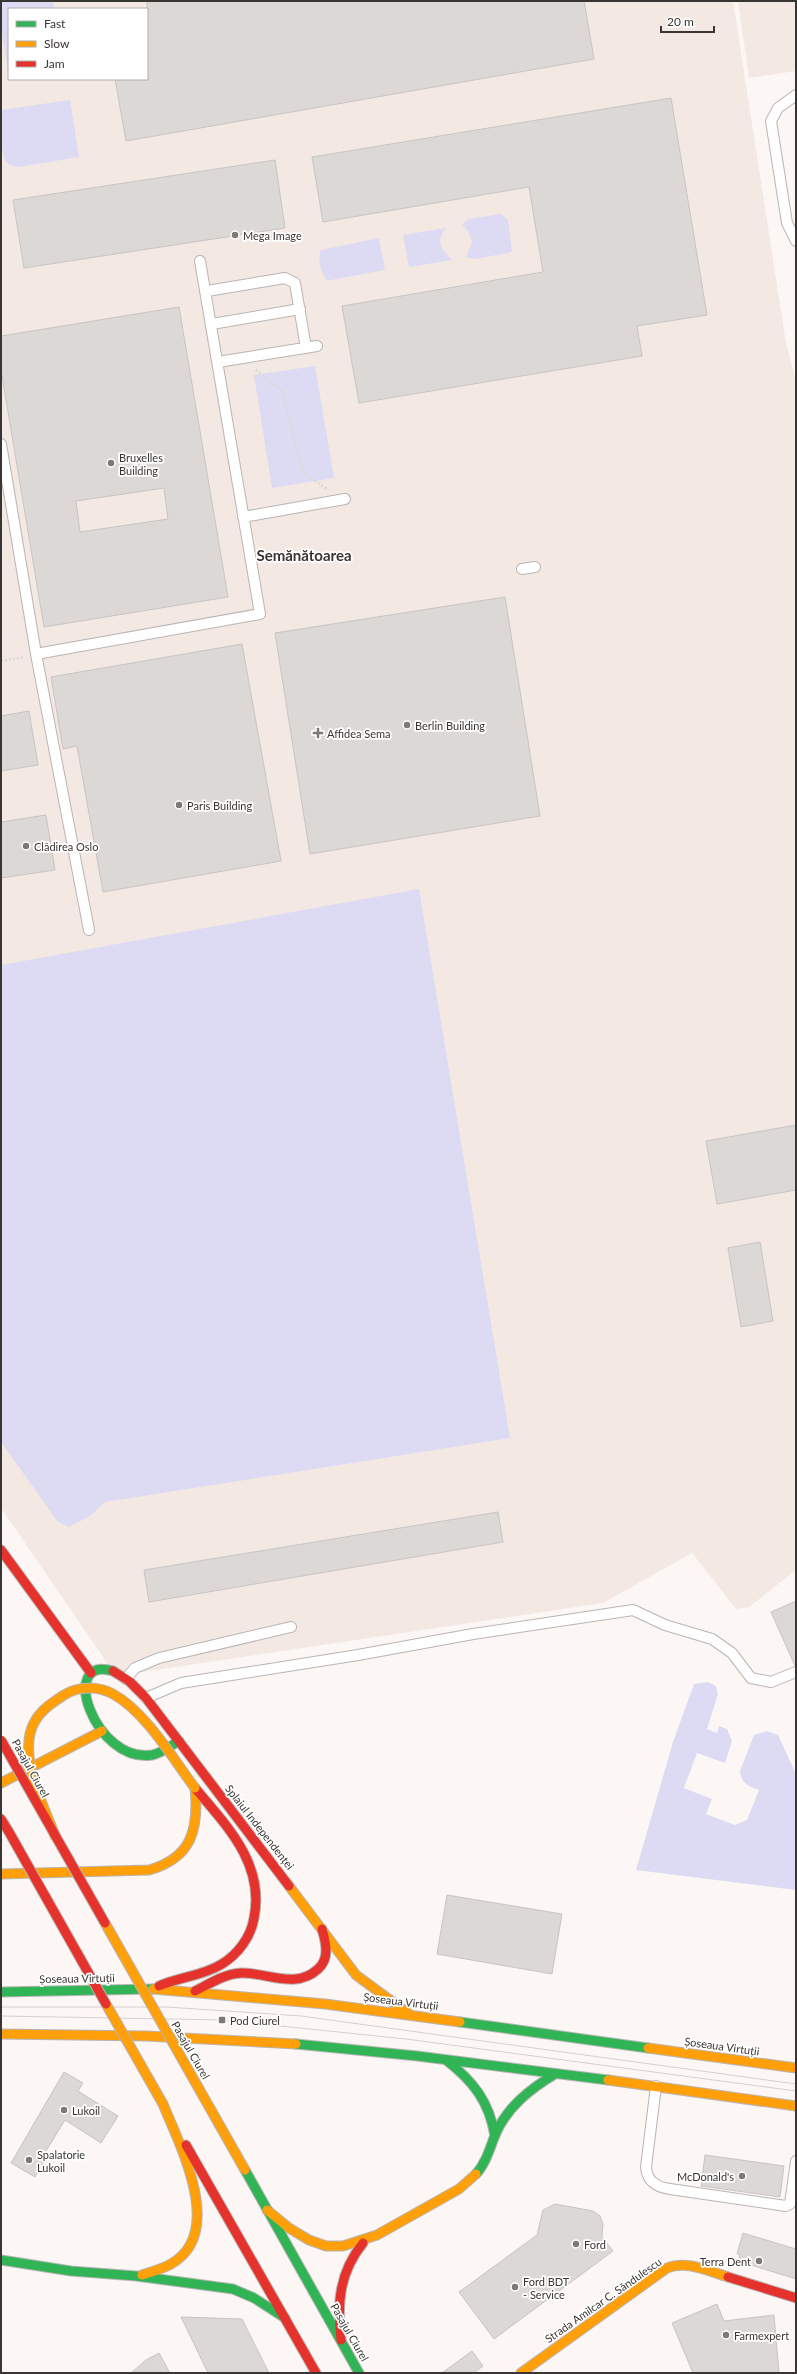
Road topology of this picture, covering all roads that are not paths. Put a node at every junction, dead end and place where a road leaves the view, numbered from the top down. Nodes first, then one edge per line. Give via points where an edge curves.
1 (796, 95) edge
2 (796, 241) edge
3 (200, 261) dead end
4 (207, 292) junction
5 (300, 309) junction
6 (212, 324) junction
7 (317, 346) dead end
8 (306, 348) junction
9 (218, 362) junction
10 (1, 444) edge
11 (345, 499) road end
12 (243, 518) junction
13 (535, 567) dead end
14 (522, 569) dead end
15 (36, 654) junction
16 (89, 930) dead end
17 (1, 1550) edge
18 (291, 1627) dead end
19 (91, 1672) junction
20 (796, 1672) edge
21 (126, 1679) junction
22 (146, 1698) junction
23 (102, 1731) junction
24 (1, 1740) edge
25 (179, 1741) junction
26 (1, 1783) edge
27 (195, 1788) junction
28 (1, 1819) edge
29 (1, 1824) edge
30 (8, 1832) junction
31 (56, 1838) junction
32 (1, 1874) edge
33 (322, 1928) junction
34 (153, 1989) junction
35 (195, 1991) junction
36 (1, 1992) edge
37 (410, 2014) junction
38 (1, 2034) edge
39 (445, 2059) junction
40 (796, 2068) edge
41 (555, 2074) junction
42 (656, 2086) junction
43 (163, 2104) junction
44 (796, 2106) edge
45 (496, 2136) junction
46 (796, 2161) edge
47 (267, 2210) junction
48 (362, 2243) junction
49 (1, 2260) edge
50 (136, 2276) junction
51 (796, 2298) edge
52 (285, 2318) junction
53 (341, 2340) junction
54 (359, 2371) edge
55 (316, 2373) edge
56 (521, 2373) edge

1 - 2 lane via 778,108 771,121 787,223
3 - 4 lane
4 - 5 lane via 285,278 295,283
4 - 6 lane
5 - 6 lane
5 - 8 lane
6 - 9 lane
7 - 8 lane
8 - 9 lane
9 - 12 lane
10 - 15 lane
11 - 12 lane
12 - 15 lane via 260,614
13 - 14 lane
15 - 16 lane
17 - 19 main road
18 - 21 lane via 159,1658 135,1668
19 - 21 main road, Splaiul Independenței via 109,1670
19 - 23 main road via 84,1686 86,1700
20 - 22 lane via 771,1682 751,1678 732,1653 712,1639 665,1626 633,1610 181,1683
21 - 22 main road, Splaiul Independenței
22 - 25 main road, Splaiul Independenței
23 - 25 main road via 122,1749 139,1755 157,1754
23 - 26 main road
24 - 31 main road, Pasajul Ciurel, bridge
25 - 33 main road, Splaiul Independenței
27 - 31 main road, bridge via 144,1722 118,1698 94,1688 70,1691 49,1702 40,1711 29,1732 26,1746 29,1763
27 - 32 main road via 195,1828 189,1844 180,1857 167,1865 142,1870
27 - 34 main road via 249,1856 256,1880 256,1915 244,1943 223,1964 171,1980
28 - 30 main road
29 - 30 main road
30 - 43 main road, bridge
31 - 47 main road, Pasajul Ciurel, bridge
33 - 35 main road, Splaiul Independenței via 326,1956 320,1968 311,1975 295,1979 234,1974
33 - 37 main road, Splaiul Independenței via 364,1983
34 - 35 main road, Șoseaua Virtuții
34 - 36 main road, Șoseaua Virtuții
35 - 37 main road, Șoseaua Virtuții
37 - 40 main road, Șoseaua Virtuții
38 - 39 main road via 134,2034 291,2044
39 - 41 main road
39 - 45 main road via 480,2090 488,2104
41 - 42 main road
41 - 45 main road via 525,2093
42 - 44 main road
42 - 46 lane via 646,2167 648,2177 656,2185 786,2206 790,2204
43 - 50 main road via 196,2189 198,2221 190,2247 181,2257 162,2269
43 - 52 main road
45 - 48 main road via 485,2161 472,2178
47 - 48 main road via 296,2233 316,2244 334,2246
47 - 53 main road, Pasajul Ciurel
48 - 53 main road via 346,2264 340,2281 338,2304
49 - 50 main road via 71,2271
50 - 52 main road via 233,2289 254,2298
51 - 56 main road, Strada Amilcar C. Săndulescu via 685,2264 677,2264 667,2268
52 - 55 main road
53 - 54 main road, Pasajul Ciurel

